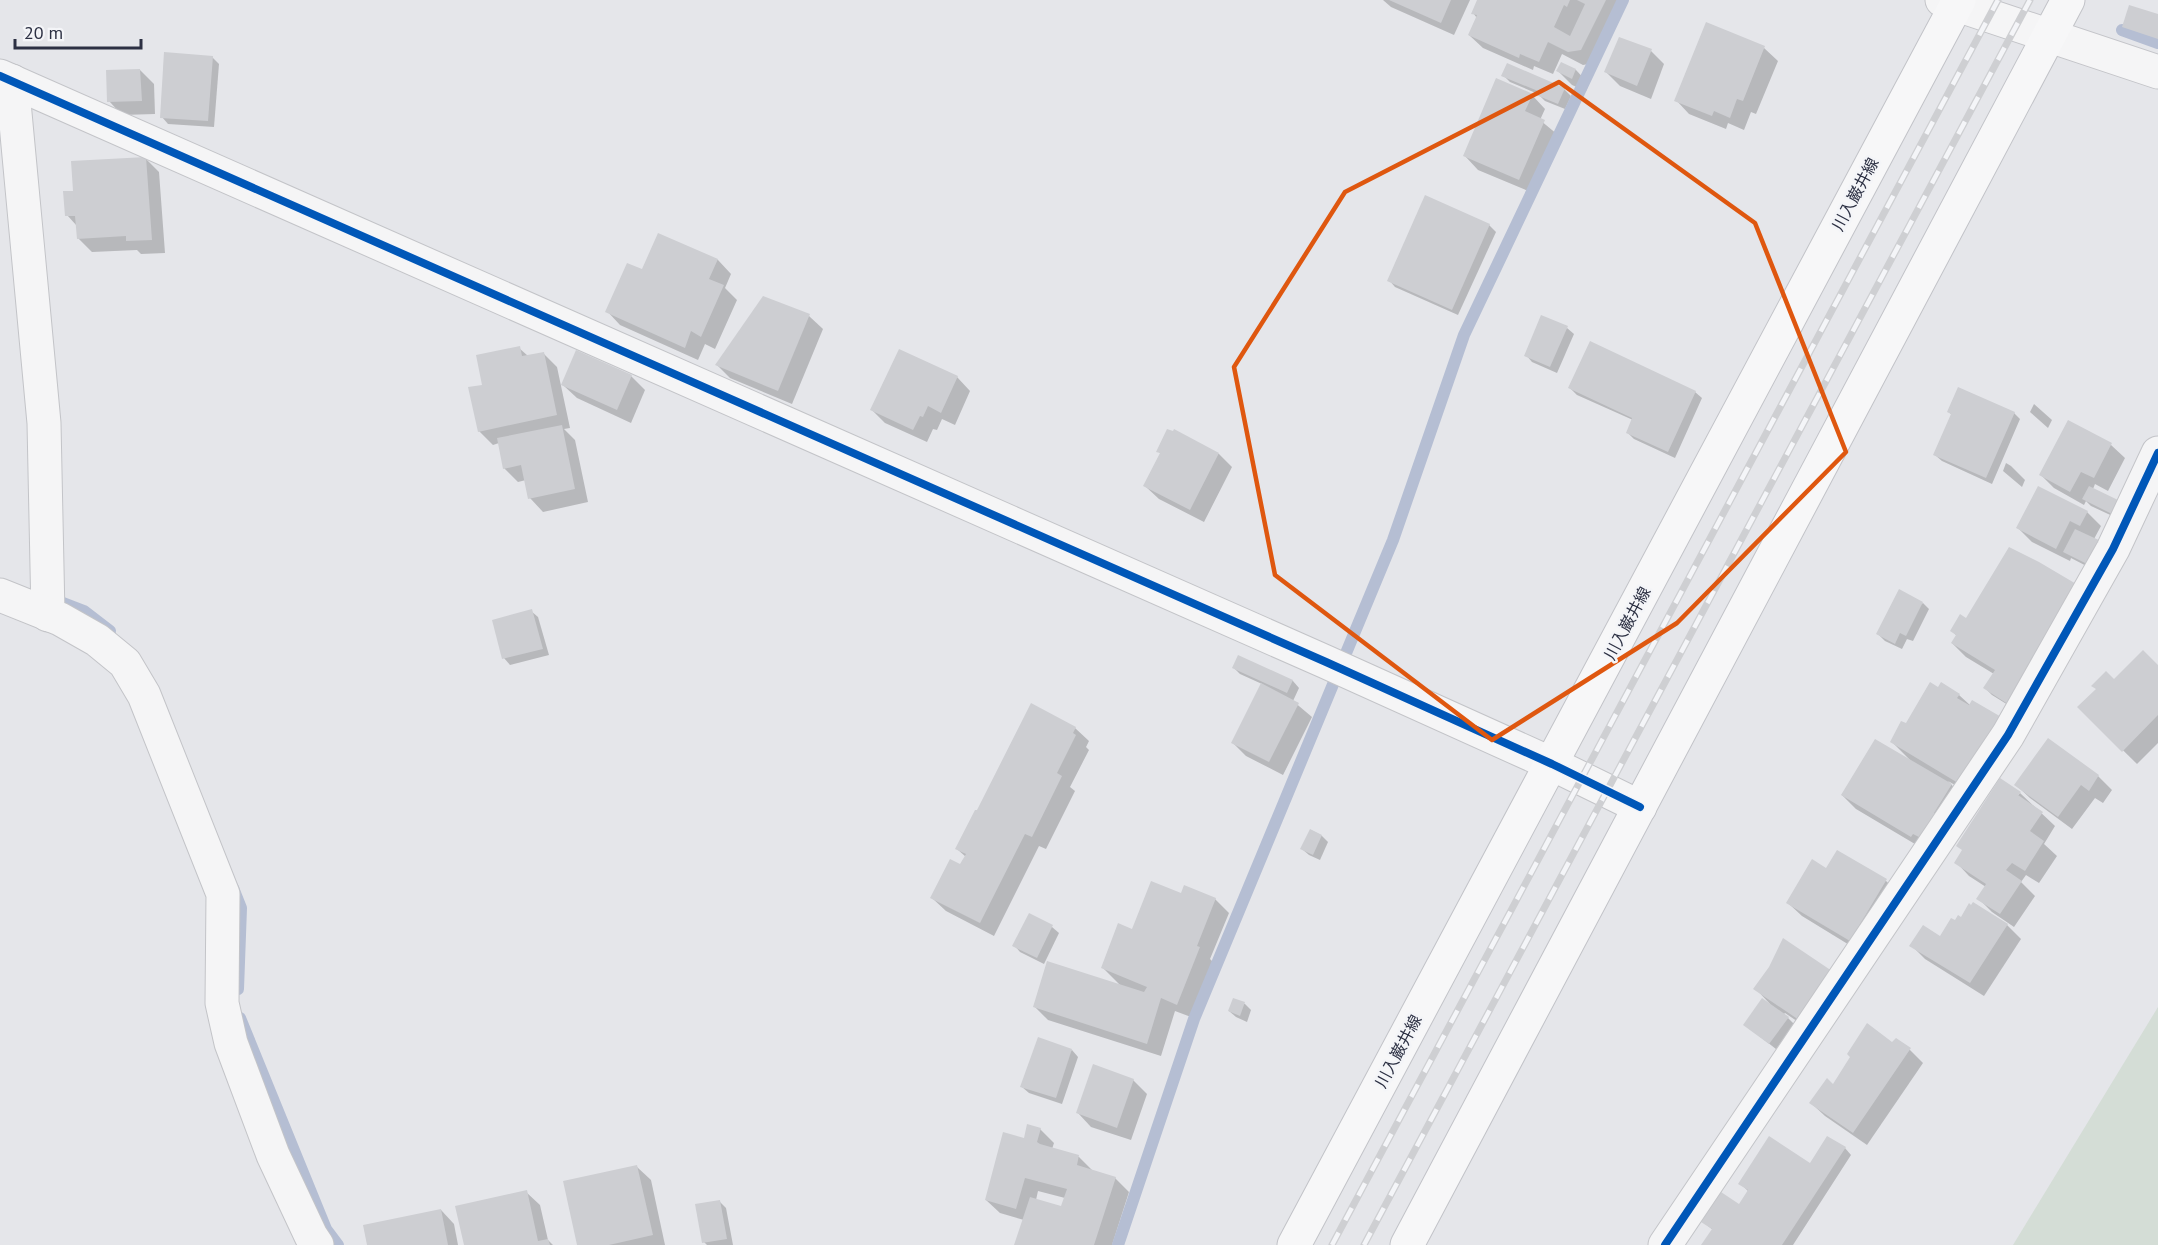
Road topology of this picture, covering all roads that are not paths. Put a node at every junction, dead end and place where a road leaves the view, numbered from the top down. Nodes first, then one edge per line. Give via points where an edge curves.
1 (2068, 0) edge
2 (1952, 2) edge
3 (2049, 35) junction
4 (2158, 72) edge
5 (6, 78) edge
6 (2158, 453) edge
7 (2158, 511) edge
8 (2113, 549) junction
9 (0, 596) edge
10 (48, 603) junction
11 (1552, 764) junction
12 (1640, 807) junction
13 (317, 1245) edge
14 (1294, 1245) edge
15 (1407, 1245) edge
16 (1665, 1245) edge

1 - 3 main road
2 - 3 street
2 - 11 main road, 川入巌井線
3 - 4 street
3 - 12 main road
5 - 10 street via 44,423
5 - 11 street
6 - 8 street
7 - 8 street
8 - 16 street via 2008,735
9 - 10 street
10 - 13 street via 125,663 144,695 223,894 222,1003 231,1043 273,1155
11 - 12 street
11 - 14 main road, 川入巌井線
12 - 15 main road

